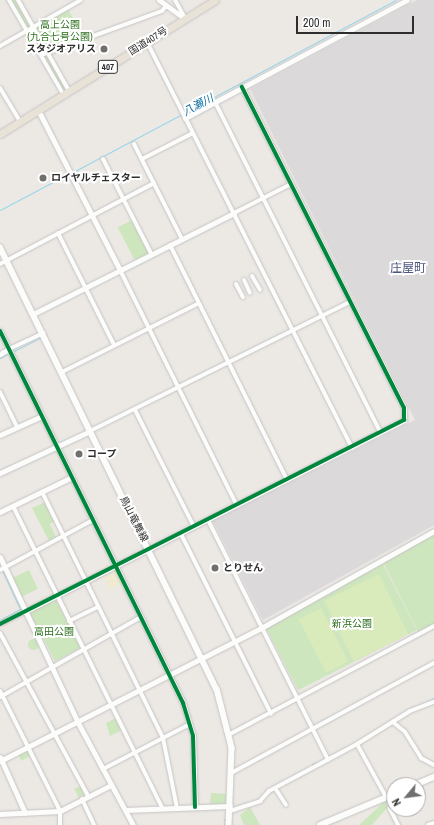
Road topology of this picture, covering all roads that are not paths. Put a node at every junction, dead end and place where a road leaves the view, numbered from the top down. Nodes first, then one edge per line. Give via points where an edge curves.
1 (9, 0) edge
2 (18, 0) edge
3 (81, 0) edge
4 (158, 0) edge
5 (215, 0) edge
6 (407, 0) edge
7 (175, 1) edge
8 (167, 6) junction
9 (185, 19) junction
10 (33, 28) junction
11 (27, 30) junction
12 (147, 42) junction
13 (0, 46) edge
14 (48, 52) junction
15 (41, 55) junction
16 (242, 87) junction
17 (0, 88) edge
18 (66, 93) junction
19 (215, 102) junction
20 (38, 110) junction
21 (184, 115) junction
22 (20, 121) junction
23 (193, 132) junction
24 (0, 134) edge
25 (134, 144) dead end
26 (103, 159) dead end
27 (142, 159) junction
28 (154, 183) junction
29 (291, 184) junction
30 (263, 198) junction
31 (124, 199) junction
32 (234, 213) junction
33 (91, 215) junction
34 (58, 233) junction
35 (182, 239) junction
36 (170, 245) junction
37 (0, 247) edge
38 (152, 255) junction
39 (7, 260) junction
40 (0, 264) edge
41 (120, 270) junction
42 (252, 276) dead end
43 (244, 280) dead end
44 (236, 284) dead end
45 (85, 288) junction
46 (260, 290) dead end
47 (250, 293) dead end
48 (243, 297) dead end
49 (350, 302) junction
50 (199, 303) junction
51 (33, 314) junction
52 (323, 316) junction
53 (148, 328) junction
54 (0, 331) edge
55 (293, 331) junction
56 (43, 333) junction
57 (114, 345) junction
58 (9, 349) junction
59 (0, 354) edge
60 (229, 363) junction
61 (62, 372) junction
62 (178, 389) junction
63 (0, 392) edge
64 (136, 410) junction
65 (42, 416) junction
66 (17, 427) junction
67 (90, 431) junction
68 (381, 433) junction
69 (0, 435) edge
70 (57, 447) junction
71 (352, 448) junction
72 (0, 473) edge
73 (72, 477) junction
74 (287, 480) junction
75 (42, 492) junction
76 (13, 506) junction
77 (237, 506) junction
78 (0, 512) edge
79 (93, 520) junction
80 (208, 520) junction
81 (194, 527) junction
82 (434, 531) edge
83 (181, 534) junction
84 (63, 536) junction
85 (149, 549) junction
86 (35, 551) junction
87 (0, 557) edge
88 (116, 566) junction
89 (2, 569) edge
90 (86, 581) junction
91 (57, 596) junction
92 (98, 607) junction
93 (24, 612) junction
94 (142, 617) junction
95 (69, 621) junction
96 (0, 624) edge
97 (434, 626) edge
98 (261, 628) junction
99 (0, 633) edge
100 (112, 634) junction
101 (235, 641) junction
102 (84, 650) junction
103 (201, 658) junction
104 (434, 663) edge
105 (51, 668) junction
106 (170, 674) junction
107 (27, 682) junction
108 (139, 690) junction
109 (0, 691) edge
110 (1, 697) edge
111 (297, 700) junction
112 (434, 702) edge
113 (110, 704) junction
114 (271, 714) junction
115 (77, 721) junction
116 (191, 723) junction
117 (394, 723) junction
118 (312, 729) junction
119 (54, 733) junction
120 (230, 734) junction
121 (163, 738) junction
122 (358, 744) junction
123 (30, 746) junction
124 (134, 752) junction
125 (1, 760) edge
126 (328, 760) junction
127 (434, 765) edge
128 (103, 769) junction
129 (233, 772) junction
130 (111, 785) junction
131 (275, 788) junction
132 (386, 790) edge
133 (88, 796) junction
134 (386, 798) edge
135 (82, 800) junction
136 (286, 805) dead end
137 (195, 807) junction
138 (162, 808) junction
139 (177, 808) junction
140 (230, 808) junction
141 (125, 810) junction
142 (60, 811) junction
143 (26, 813) junction
144 (0, 814) edge
145 (434, 823) edge
146 (60, 825) edge
147 (94, 825) edge
148 (133, 825) edge
149 (229, 825) edge
150 (320, 825) edge
151 (428, 825) edge

1 - 11 street
2 - 10 street
3 - 10 street
4 - 8 street
5 - 9 highway, 国道407号 / 407
6 - 16 street
7 - 8 street
7 - 9 street
8 - 9 street
8 - 14 street via 162,11
9 - 12 highway, 国道407号 / 407
10 - 11 street
10 - 14 street
11 - 13 street
11 - 15 street
12 - 18 highway, 国道407号 / 407
12 - 21 street
14 - 15 street
14 - 18 street
15 - 18 street
16 - 19 street
16 - 29 street
17 - 22 street
18 - 20 highway, 国道407号 / 407
19 - 21 street
19 - 30 street
20 - 22 highway, 国道407号 / 407
20 - 33 street
21 - 23 street
22 - 24 highway, 国道407号 / 407
23 - 27 street
23 - 32 street
25 - 27 street
26 - 31 street
27 - 28 street
28 - 31 street
28 - 35 street
29 - 30 street
29 - 49 street
30 - 32 street
30 - 52 street
31 - 33 street
31 - 38 street
32 - 35 street
32 - 55 street
33 - 34 street
33 - 41 street
34 - 39 street
34 - 45 street
35 - 36 street
36 - 38 street
36 - 50 street
37 - 39 main road, 鳥山竜舞線
38 - 41 street
39 - 40 street
39 - 51 main road, 鳥山竜舞線
41 - 45 street
41 - 53 street
42 - 46 street
43 - 47 street
44 - 48 street
45 - 51 street
45 - 57 street
49 - 52 street
49 - 68 street via 406,413 401,423
50 - 53 street
50 - 60 street
51 - 56 main road, 鳥山竜舞線
52 - 55 street
52 - 68 street
53 - 57 street
53 - 62 street
54 - 58 street
55 - 60 street
55 - 71 street
56 - 58 street
56 - 61 main road, 鳥山竜舞線
57 - 61 street
58 - 59 street
58 - 65 street
60 - 62 street
60 - 74 street
61 - 67 main road, 鳥山竜舞線
62 - 64 street
62 - 77 street
63 - 66 street
64 - 67 street
64 - 81 street
65 - 66 street
65 - 70 street
66 - 69 street
67 - 70 street
67 - 85 main road, 鳥山竜舞線
68 - 71 street
70 - 72 street
70 - 73 street
71 - 74 street
73 - 75 street
73 - 79 street
74 - 77 street
75 - 76 street
75 - 84 street
76 - 78 street
76 - 86 street
77 - 80 street
79 - 84 street
79 - 88 street
80 - 81 street
80 - 98 street
81 - 83 street
82 - 98 street
83 - 85 street
83 - 101 street
84 - 86 street
84 - 90 street
85 - 88 street
85 - 103 main road, 鳥山竜舞線
86 - 89 street
86 - 91 street
87 - 89 street
88 - 90 street
88 - 94 street
89 - 93 street
90 - 91 street
90 - 92 street
91 - 93 street
91 - 95 street
92 - 95 street
92 - 100 street
93 - 96 street
93 - 105 street
94 - 100 street
94 - 106 street
95 - 102 street
97 - 111 street
98 - 101 street
98 - 111 street
99 - 107 street
100 - 102 street
100 - 108 street
101 - 103 street
101 - 114 street
102 - 105 street
102 - 113 street
103 - 106 street
103 - 120 main road, 鳥山竜舞線 via 224,707
104 - 118 street
105 - 107 street
105 - 115 street
106 - 108 street
106 - 116 street
107 - 110 street
107 - 119 street
108 - 113 street
108 - 121 street
109 - 110 street
110 - 123 street
111 - 114 street
111 - 118 street
112 - 117 street
113 - 115 street
113 - 124 street
114 - 120 street
115 - 119 street
115 - 128 street
116 - 121 street
116 - 137 street via 196,769
117 - 122 street
117 - 127 street via 405,732 421,758
118 - 126 street
118 - 129 street
119 - 123 street
119 - 133 street
120 - 129 main road, 鳥山竜舞線
121 - 124 street
121 - 139 street
122 - 126 street
122 - 132 street
123 - 125 street
123 - 142 street
124 - 128 street
124 - 138 street
125 - 143 street
126 - 131 street
128 - 130 street
129 - 140 main road, 鳥山竜舞線
130 - 133 street
130 - 141 street
131 - 136 street
131 - 140 street via 252,805
133 - 135 street
134 - 150 main road
135 - 142 street
135 - 147 street
137 - 139 street
137 - 140 street
138 - 139 street
138 - 141 street
140 - 149 main road, 鳥山竜舞線
141 - 148 street
142 - 143 street
142 - 146 street
143 - 144 street
145 - 151 street

